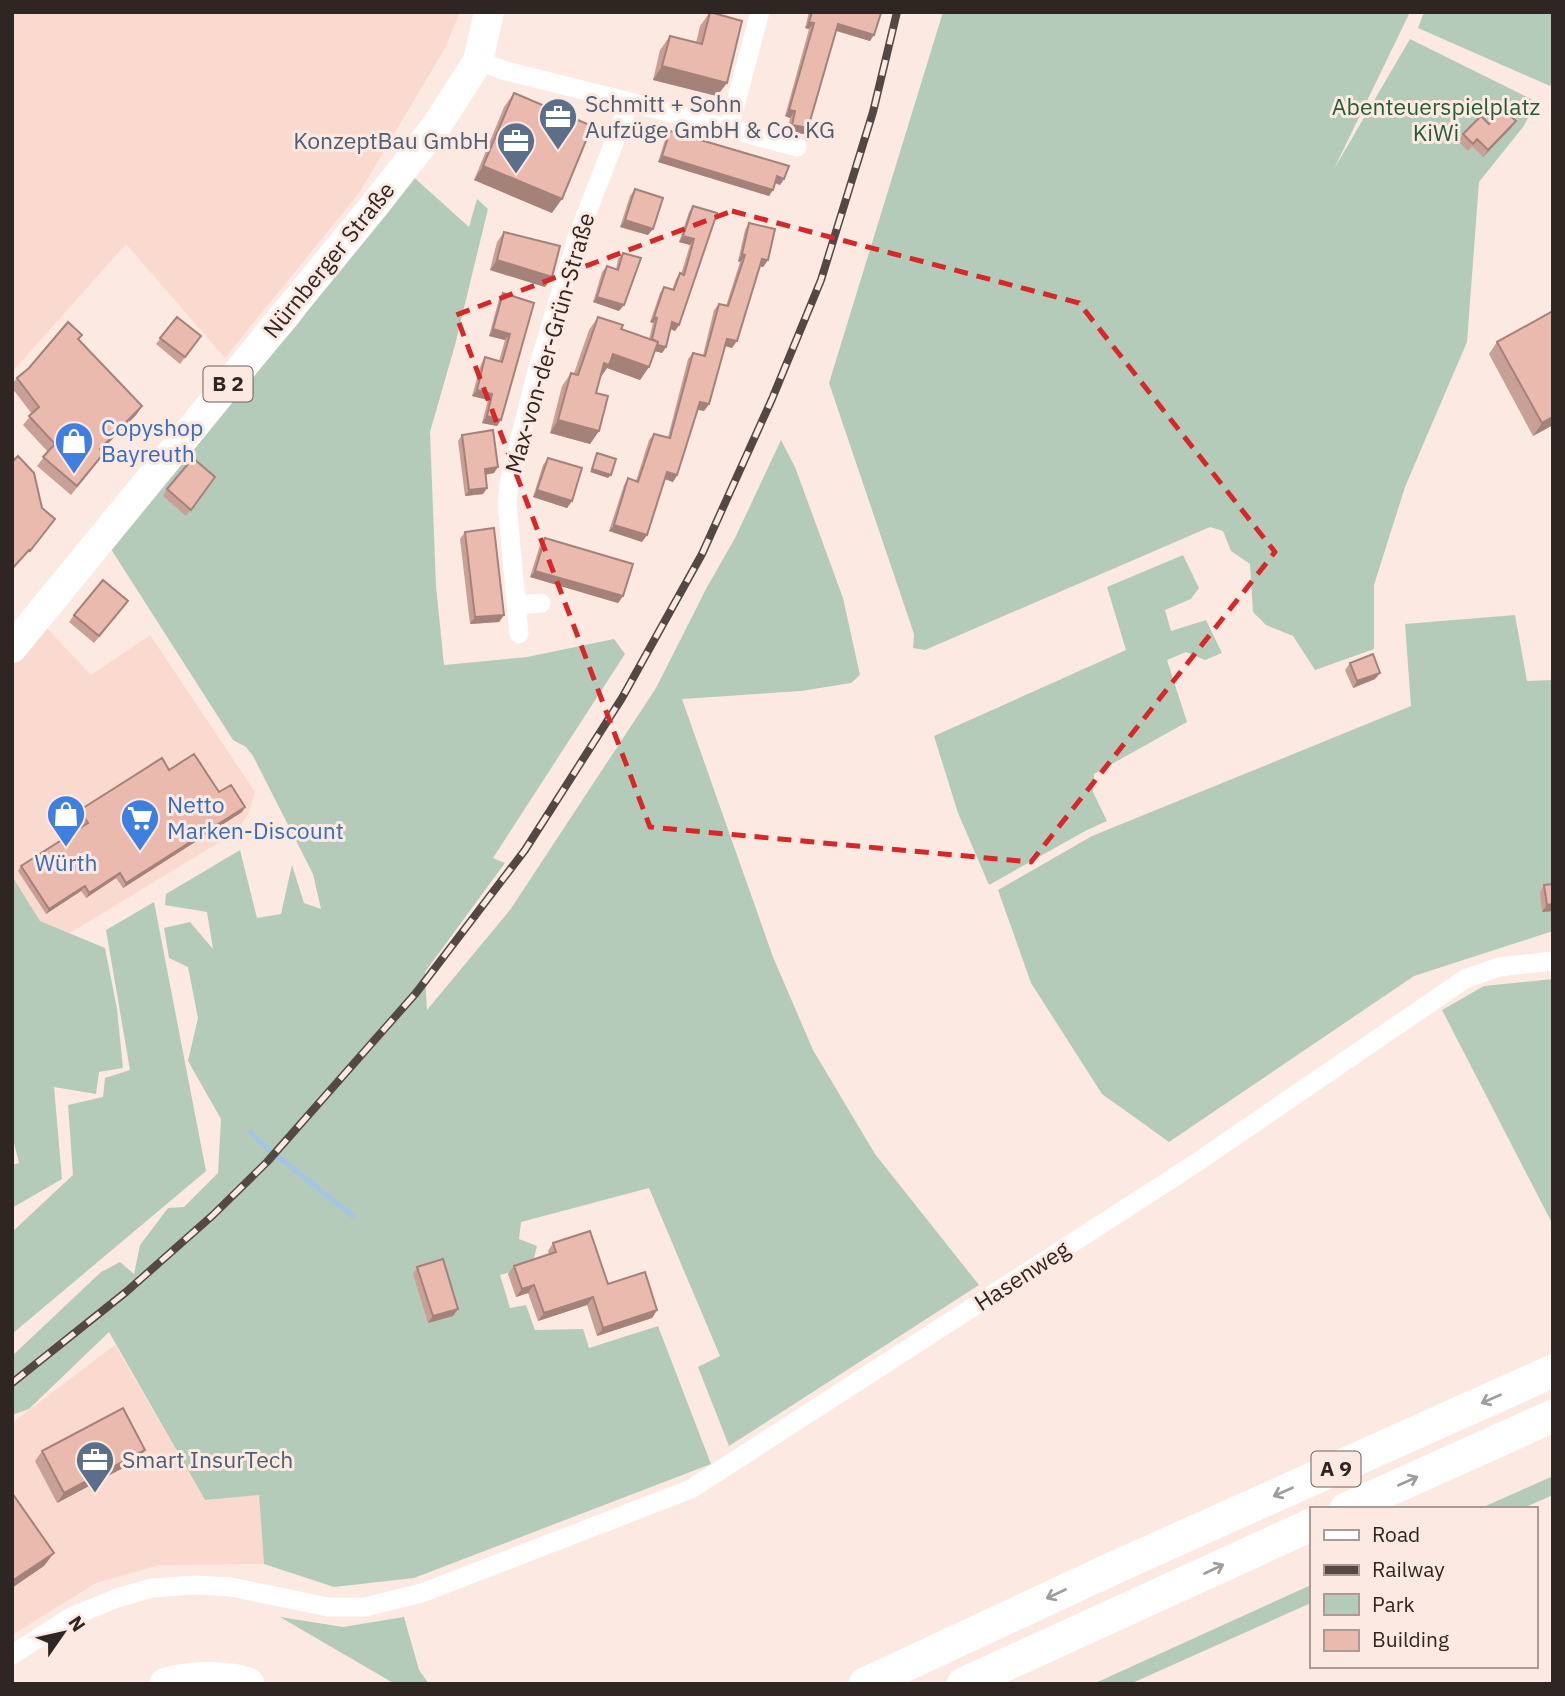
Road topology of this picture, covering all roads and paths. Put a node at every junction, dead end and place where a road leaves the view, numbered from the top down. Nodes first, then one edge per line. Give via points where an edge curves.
1 (489, 12) edge
2 (760, 12) edge
3 (478, 61) junction
4 (630, 102) junction
5 (729, 128) junction
6 (797, 147) dead end
7 (541, 603) dead end
8 (517, 604) junction
9 (519, 634) dead end
10 (12, 648) edge
11 (1553, 961) edge
12 (1553, 1371) edge
13 (1553, 1416) edge
14 (1350, 1507) edge
15 (1310, 1525) edge
16 (12, 1655) edge
17 (166, 1684) edge
18 (248, 1684) edge
19 (865, 1684) edge
20 (963, 1684) edge

1 - 3 main road, Nürnberger Straße / B 2
2 - 5 street
3 - 4 street
3 - 10 main road, Nürnberger Straße / B 2 via 435,128 374,206
4 - 5 street
4 - 8 street, Max-von-der-Grün-Straße via 578,235 510,478 507,503
5 - 6 street
7 - 8 street
8 - 9 street, Max-von-der-Grün-Straße
11 - 16 street, Hasenweg via 1499,968 1465,979 1193,1165 691,1489 422,1593 365,1607 328,1607 231,1587 152,1588 71,1618
12 -> 19 highway, A 9
14 -> 13 highway, A 9
20 -> 15 highway
17 - 18 highway via 220,1679

